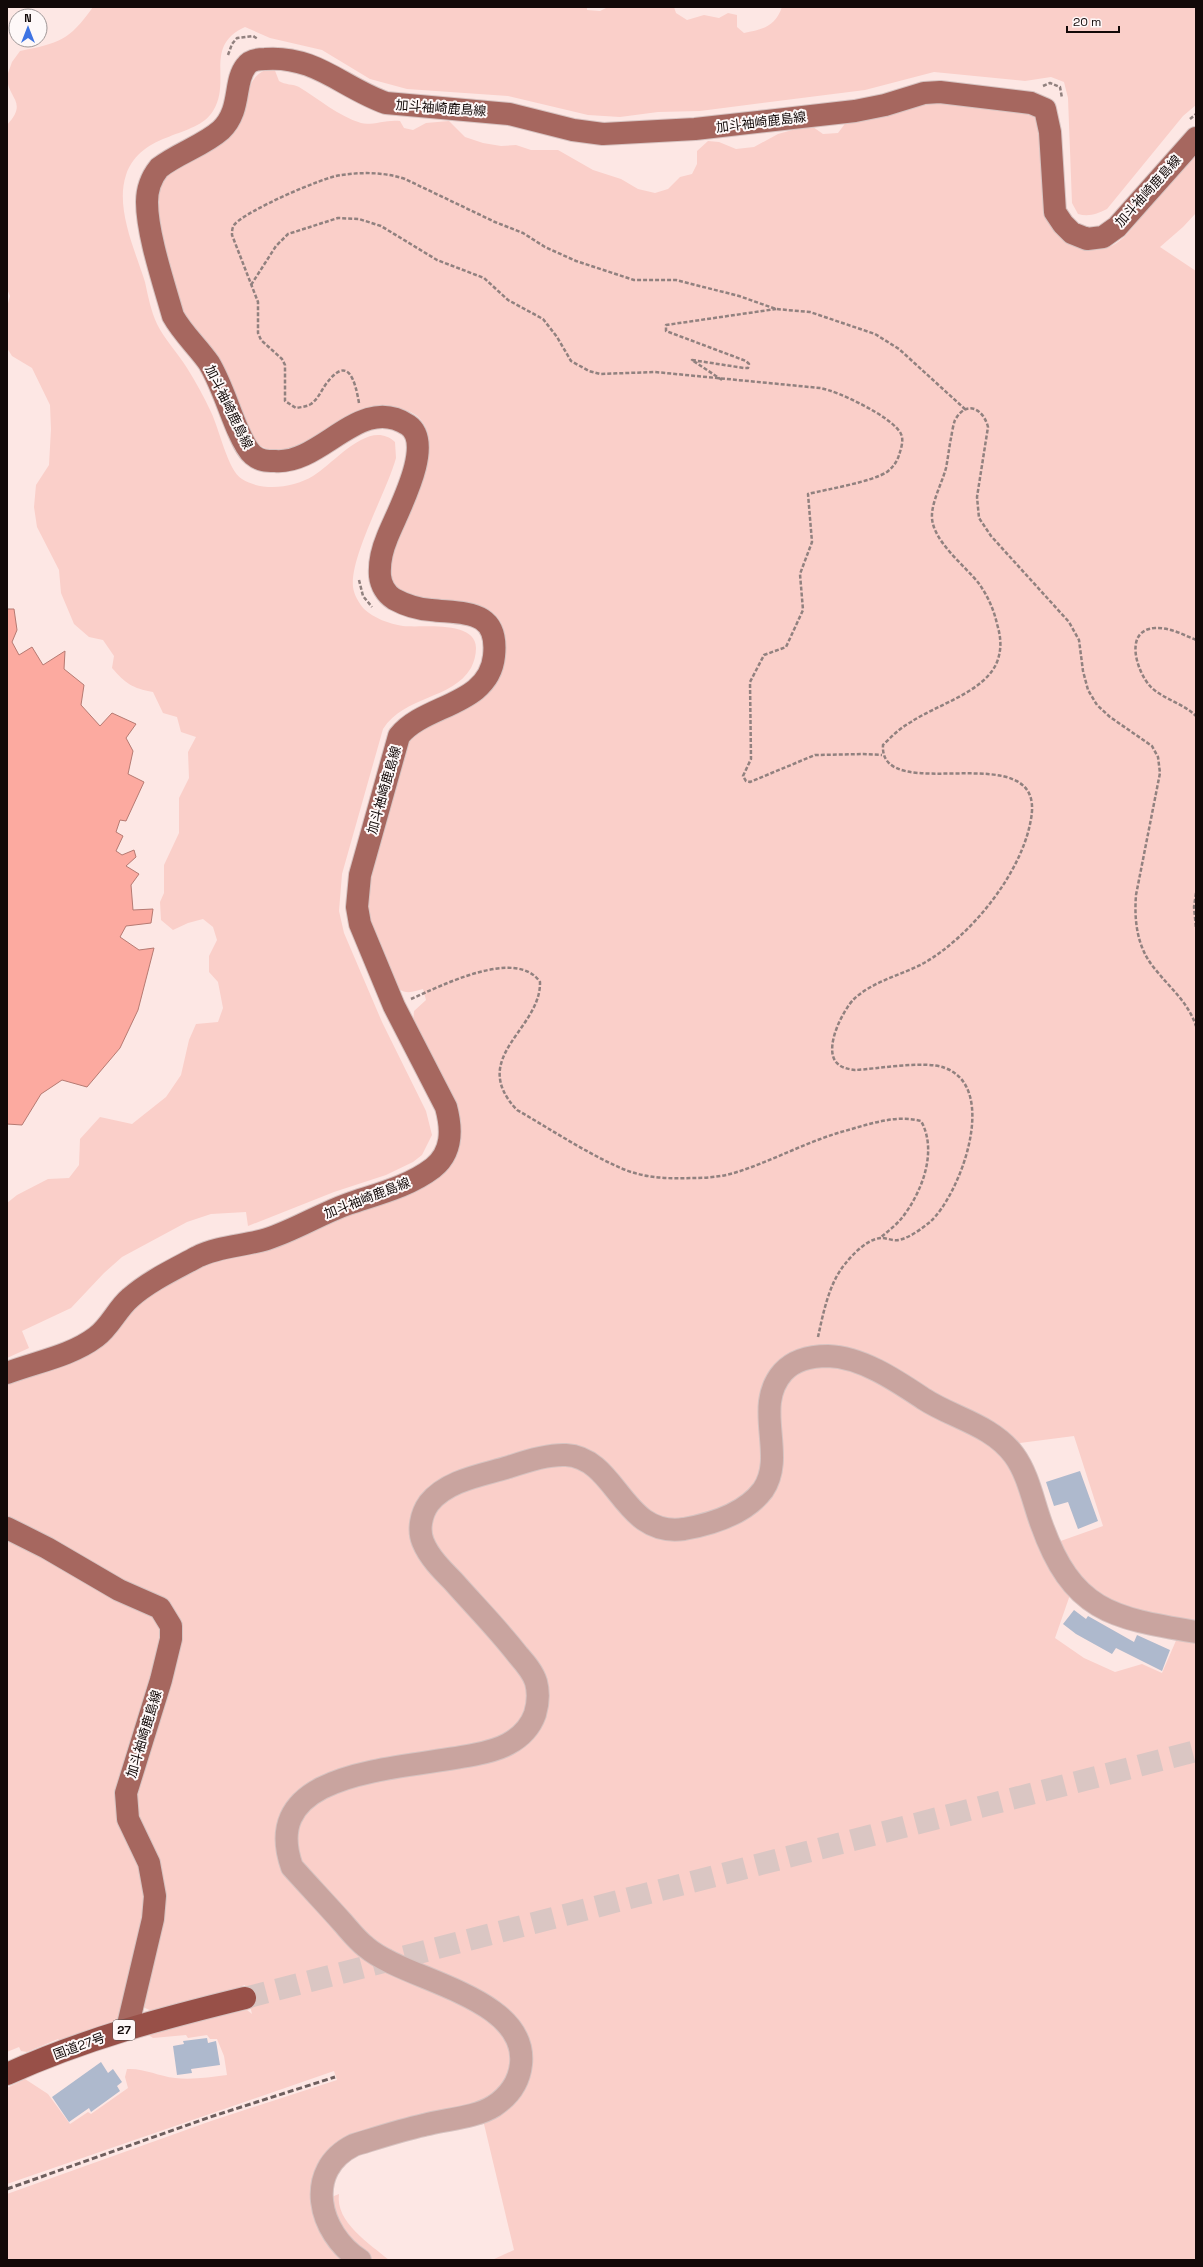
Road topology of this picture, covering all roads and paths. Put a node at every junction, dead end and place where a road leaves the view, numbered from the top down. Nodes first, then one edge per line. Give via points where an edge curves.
1 (260, 40) dead end
2 (228, 61) dead end
3 (1036, 87) dead end
4 (1062, 99) dead end
5 (1196, 114) edge
6 (1190, 131) edge
7 (251, 285) junction
8 (776, 309) junction
9 (723, 380) junction
10 (966, 410) junction
11 (362, 422) junction
12 (359, 576) dead end
13 (373, 609) dead end
14 (1196, 640) edge
15 (1196, 716) edge
16 (882, 756) junction
17 (1196, 893) edge
18 (1196, 928) edge
19 (394, 1006) junction
20 (1196, 1026) edge
21 (880, 1238) junction
22 (813, 1357) junction
23 (7, 1373) edge
24 (7, 1528) edge
25 (1196, 1632) edge
26 (245, 1998) tunnel mouth
27 (126, 2029) junction
28 (7, 2074) edge
29 (360, 2260) edge

1 - 2 path via 253,36 237,38 232,44
3 - 4 path via 1050,83 1060,87
5 - 6 path
6 - 11 main road, 加斗袖崎鹿島線 via 1117,227 1103,237 1087,239 1072,233 1055,212 1050,132 1045,109 1031,103 940,92 924,93 855,111 695,129 604,134 573,130 509,114 386,103 370,97 318,67 273,58 257,60 247,64 242,74 233,114 221,130 167,162 152,177 147,202 150,223 173,316 209,364 240,436 252,454 262,460 284,462 305,457 341,432
7 - 8 path via 232,235 235,223 264,206 329,177 368,172 405,179 512,228 576,261 634,280 676,280 739,296
7 - 9 path via 276,246 288,234 338,218 359,219 381,226 437,260 484,278 508,300 543,319 557,336 571,361 584,369 600,374 655,372
7 - 11 path via 258,302 258,333 261,340 285,365 285,401 296,408 310,404 317,399 335,373 347,370 356,389
8 - 9 path via 666,325 666,331 749,364 748,368 744,368 692,360
8 - 10 path via 810,312 875,334 899,349
9 - 16 path via 833,390 886,420 900,433 901,449 898,459 886,472 808,494 812,542 800,574 803,610 786,647 764,655 750,682 751,759 743,776 750,782 815,755
10 - 16 path via 955,421 946,468 932,514 939,540 965,567 990,602 1000,636 1001,650 997,663 988,676 895,733 883,745
10 - 20 path via 978,409 986,417 988,427 977,497 979,518 991,536 1069,622 1079,640 1088,690 1097,705 1152,746 1158,757 1160,773 1136,895 1137,928 1145,954 1183,1000
11 - 19 main road, 加斗袖崎鹿島線 via 378,417 396,418 410,426 416,439 418,454 413,474 386,540 379,566 381,583 390,596 406,606 465,612 480,617 490,627 494,642 494,658 490,672 481,684 467,696 415,721 399,736 360,875 357,907 360,924
12 - 13 path via 363,596
14 - 15 path via 1155,628 1143,631 1135,642 1140,672 1151,687
16 - 21 path via 888,764 910,772 1006,776 1018,781 1029,791 1032,803 1030,824 1014,866 983,911 939,954 855,998 844,1011 837,1027 832,1049 835,1061 844,1068 855,1070 932,1065 946,1068 958,1076 968,1090 972,1111 969,1145 961,1171 948,1197 932,1220 917,1232 898,1240
17 - 18 path
19 - 21 path via 468,975 485,971 519,968 535,975 540,982 540,990 500,1065 500,1083 507,1099 517,1110 595,1155 624,1169 645,1175 667,1179 704,1178 732,1173 826,1137 873,1124 908,1118 921,1121 928,1133 929,1152 924,1176 901,1220
19 - 23 main road, 加斗袖崎鹿島線 via 446,1107 450,1122 448,1148 434,1168 387,1192 347,1204 267,1239 215,1250 198,1257 129,1298 97,1337 68,1351
21 - 22 path via 858,1250 843,1265 825,1306
22 - 25 street via 839,1357 870,1368 999,1440 1013,1454 1024,1474 1055,1558 1066,1577 1082,1593 1094,1602 1130,1619
22 - 29 street via 790,1366 774,1384 768,1414 771,1441 768,1478 763,1490 751,1502 725,1518 685,1529 669,1530 654,1527 642,1520 599,1471 584,1459 566,1455 521,1463 451,1485 427,1505 422,1523 423,1542 434,1561 527,1666 535,1679 538,1695 536,1711 526,1732 495,1750 380,1769 324,1787 303,1802 290,1821 287,1854 292,1867 366,1947 405,1970 478,2001 501,2018 518,2045 521,2062 515,2085 507,2096 492,2107 354,2145 345,2149 332,2162 323,2183 324,2213 331,2232 339,2243
24 - 27 main road, 加斗袖崎鹿島線 via 119,1590 160,1608 171,1626 171,1639 161,1680 126,1793 128,1819 149,1863 155,1896 153,1919
26 - 27 highway, 国道27号 / 27
27 - 28 highway, 国道27号 / 27

